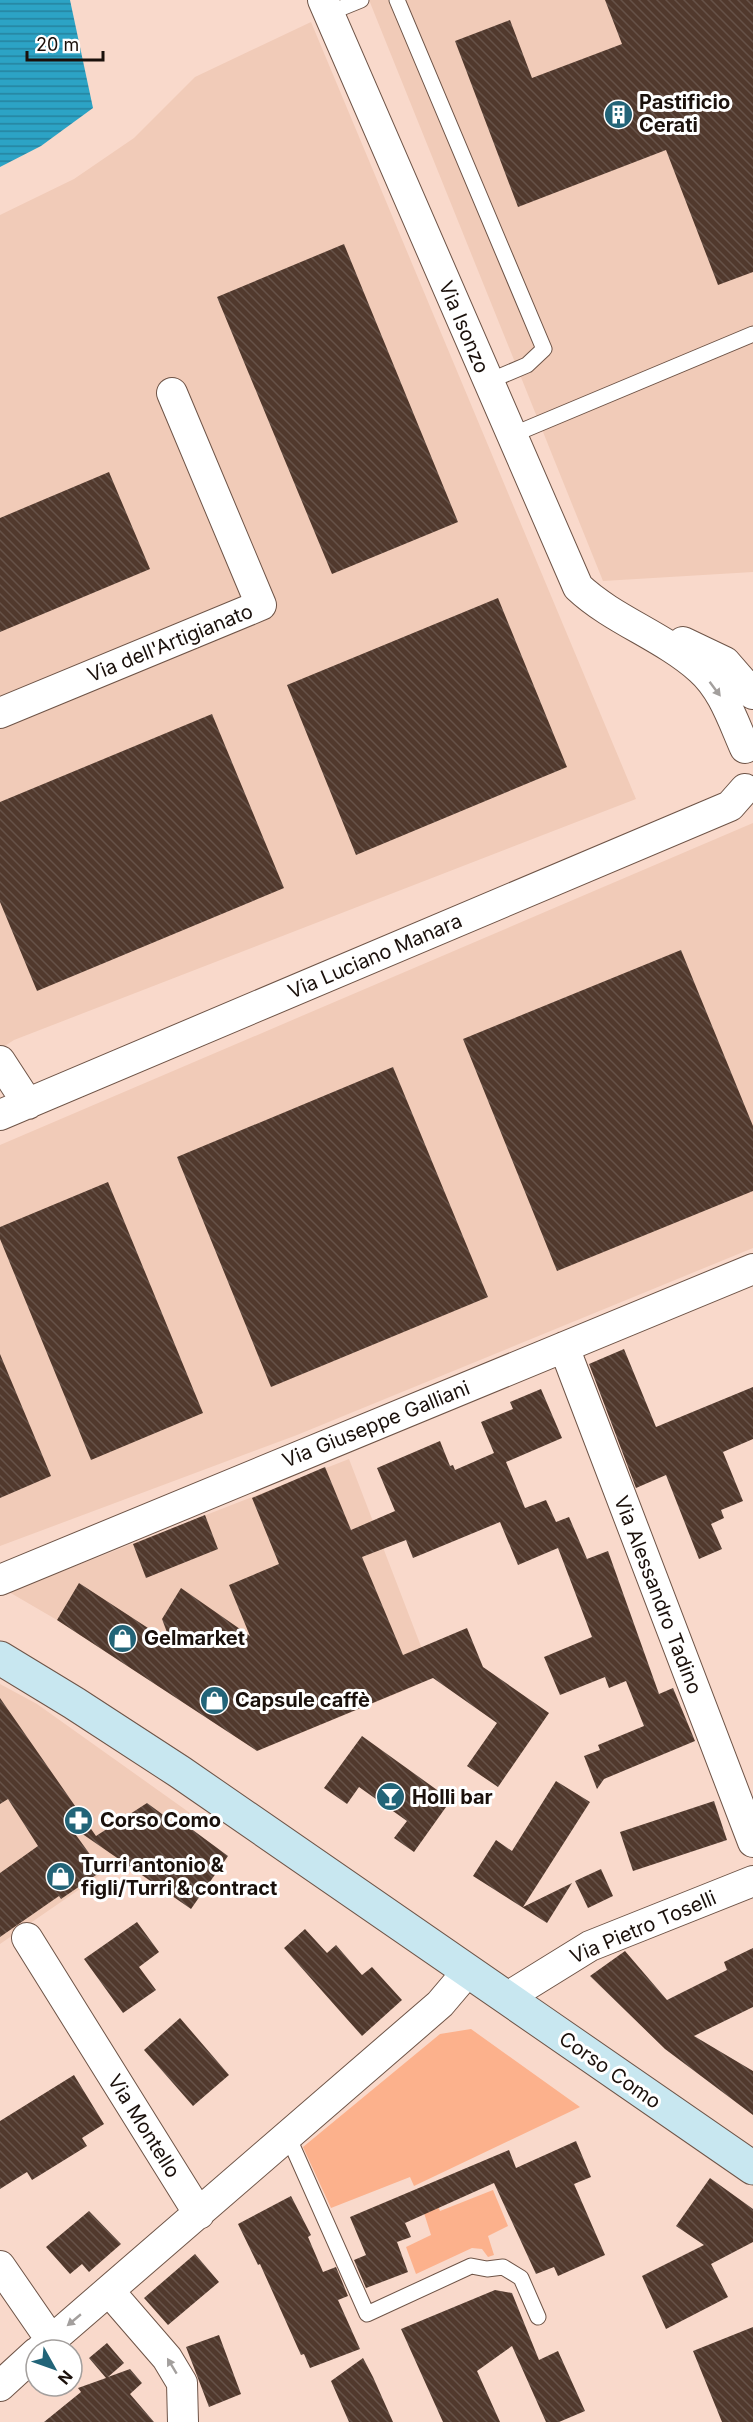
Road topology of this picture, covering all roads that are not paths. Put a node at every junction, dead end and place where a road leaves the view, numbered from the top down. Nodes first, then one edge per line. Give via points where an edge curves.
1 (361, 0) edge
2 (397, 0) edge
3 (326, 6) edge
4 (753, 334) edge
5 (488, 382) junction
6 (172, 393) dead end
7 (512, 435) junction
8 (638, 626) junction
9 (753, 694) edge
10 (0, 713) edge
11 (749, 745) edge
12 (749, 792) edge
13 (0, 1061) edge
14 (28, 1104) junction
15 (0, 1115) edge
16 (753, 1269) edge
17 (564, 1347) junction
18 (0, 1580) edge
19 (0, 1658) edge
20 (753, 1842) edge
21 (753, 1881) edge
22 (27, 1938) dead end
23 (468, 1971) junction
24 (506, 1998) junction
25 (287, 2134) junction
26 (753, 2168) edge
27 (200, 2214) junction
28 (0, 2265) edge
29 (109, 2291) junction
30 (538, 2317) dead end
31 (37, 2338) edge
32 (54, 2338) edge
33 (24, 2364) edge
34 (0, 2386) edge
35 (183, 2422) edge

1 - 3 lane
2 - 5 lane via 544,349 527,365
3 - 5 street, Via Isonzo
4 - 7 lane
5 - 7 street, Via Isonzo
6 - 10 street, Via dell'Artigianato via 261,605
7 - 8 street, Via Isonzo via 578,587 597,605
8 - 9 street, Via Isonzo via 725,662
8 -> 11 street, Via Isonzo via 700,669
11 - 12 street via 738,765 740,782
12 - 14 street, Via Luciano Manara via 730,806
13 - 14 street
14 - 15 street, Via Luciano Manara
16 - 17 street, Via Giuseppe Galliani
17 - 18 street, Via Giuseppe Galliani
17 - 20 street, Via Alessandro Tadino
19 - 23 main road, Corso Como via 180,1772
21 - 24 street, Via Pietro Toselli via 590,1946
22 - 27 street, Via Montello
23 - 24 main road, Corso Como
23 - 25 street via 440,2004
24 - 26 main road, Corso Como
25 - 27 street
25 - 30 lane via 367,2314 471,2266 503,2267 521,2278
27 - 29 street
28 - 31 street
29 -> 32 street
35 -> 29 street via 182,2383 167,2358
33 - 34 street

